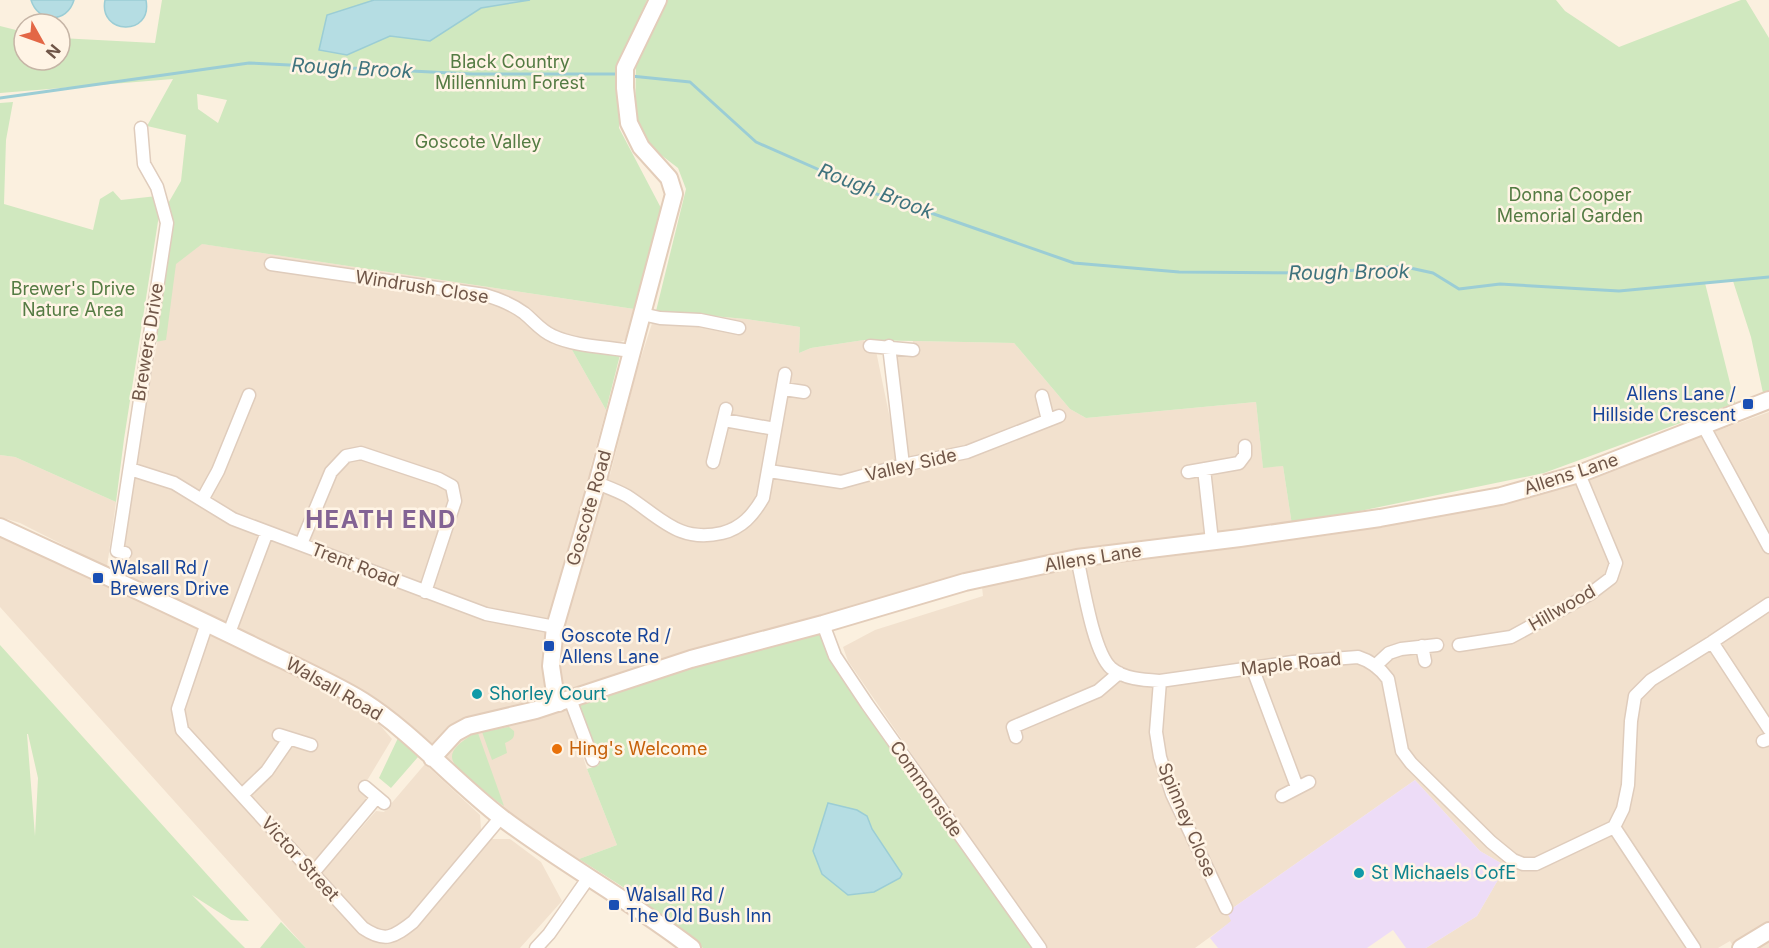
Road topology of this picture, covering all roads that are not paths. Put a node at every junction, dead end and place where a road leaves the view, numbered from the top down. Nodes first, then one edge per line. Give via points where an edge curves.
1 (658, 0) edge
2 (141, 128) dead end
3 (271, 264) dead end
4 (642, 314) junction
5 (739, 328) dead end
6 (870, 346) dead end
7 (889, 346) junction
8 (913, 350) dead end
9 (632, 351) junction
10 (785, 374) dead end
11 (784, 389) junction
12 (804, 392) dead end
13 (249, 395) dead end
14 (1042, 396) dead end
15 (1769, 400) edge
16 (1703, 425) junction
17 (775, 429) junction
18 (218, 435) dead end
19 (231, 440) junction
20 (1245, 446) dead end
21 (713, 462) dead end
22 (903, 465) junction
23 (129, 469) junction
24 (1204, 469) junction
25 (769, 471) junction
26 (1188, 472) dead end
27 (1579, 474) junction
28 (597, 483) junction
29 (202, 500) junction
30 (0, 527) edge
31 (267, 532) junction
32 (1212, 541) junction
33 (300, 544) junction
34 (1769, 547) edge
35 (125, 553) dead end
36 (1077, 558) junction
37 (425, 592) junction
38 (1769, 603) edge
39 (207, 623) junction
40 (823, 624) junction
41 (555, 627) junction
42 (229, 633) junction
43 (1712, 642) junction
44 (1437, 645) dead end
45 (1459, 645) dead end
46 (1422, 646) junction
47 (1425, 661) dead end
48 (1375, 666) junction
49 (1252, 668) junction
50 (1119, 673) junction
51 (1160, 681) junction
52 (565, 701) junction
53 (1769, 729) edge
54 (1016, 737) dead end
55 (311, 745) dead end
56 (432, 758) junction
57 (593, 760) dead end
58 (365, 787) dead end
59 (242, 795) junction
60 (1282, 796) dead end
61 (501, 817) junction
62 (1614, 827) junction
63 (313, 873) junction
64 (589, 877) junction
65 (1226, 908) dead end
66 (1769, 931) edge
67 (536, 948) edge
68 (692, 948) edge
69 (1040, 948) edge
70 (1694, 948) edge
71 (1741, 948) edge

1 - 4 street, Goscote Road via 625,68 629,123 641,147 669,178 674,194
2 - 23 street, Brewers Drive via 144,164 157,187 167,224
3 - 9 street, Windrush Close via 485,295 524,313 551,336
4 - 5 street
4 - 9 street, Goscote Road
6 - 7 street
7 - 8 street
7 - 22 street
9 - 28 street, Goscote Road
10 - 11 street
11 - 12 street
11 - 17 street
13 - 19 street
14 - 22 street, Valley Side via 1054,418 967,452
15 - 16 street, Allens Lane
16 - 27 street, Allens Lane
16 - 34 street
17 - 21 street via 725,414
17 - 25 street
18 - 19 street
19 - 29 street
20 - 24 street via 1239,463
22 - 25 street, Valley Side via 841,482
23 - 29 street, Trent Road via 174,483
23 - 35 street, Brewers Drive via 117,551
24 - 26 street
24 - 32 street
25 - 28 street via 763,498 753,515 734,530 706,536 681,532 626,496
27 - 32 street, Allens Lane via 1501,496 1380,518
27 - 45 street, Hillwood via 1616,563 1611,578 1512,637 1472,639
28 - 41 street, Goscote Road
29 - 31 street, Trent Road via 233,519
30 - 39 street, Walsall Road
31 - 33 street, Trent Road
31 - 42 street
32 - 36 street, Allens Lane
33 - 37 street, Trent Road
33 - 37 street via 331,472 346,456 361,453 440,479 452,486 455,501
36 - 40 street, Allens Lane via 965,582
36 - 50 street via 1097,644 1110,667
37 - 41 street, Trent Road via 486,614
38 - 43 street
39 - 42 street, Walsall Road
39 - 59 street, Victor Street via 178,709 182,729
40 - 52 street, Allens Lane via 691,659
40 - 69 street, Commonside via 835,656 861,695
41 - 52 street, Goscote Road via 551,666 554,686
42 - 56 street, Walsall Road via 363,701
43 - 53 street
43 - 62 street via 1651,680 1635,696 1628,785 1623,810
44 - 46 street
46 - 47 street
46 - 48 street via 1389,653
48 - 49 street, Maple Road via 1358,657
48 - 62 street via 1388,679 1402,751 1512,860 1536,864
49 - 51 street, Maple Road
49 - 60 street via 1303,785
50 - 51 street, Maple Road via 1138,680
50 - 54 street via 1098,691 1012,727
51 - 65 street, Spinney Close via 1155,732 1160,757 1172,794 1221,884
52 - 56 street, Allens Lane via 462,728
52 - 57 street
55 - 59 street via 284,737 267,771
56 - 61 street, Walsall Road
58 - 63 street via 381,800
59 - 63 street, Victor Street
61 - 63 street, Victor Street via 412,922 387,937 375,936 363,928
61 - 64 street, Walsall Road
62 - 70 street
64 - 67 street
64 - 68 street, Walsall Road
66 - 71 street

